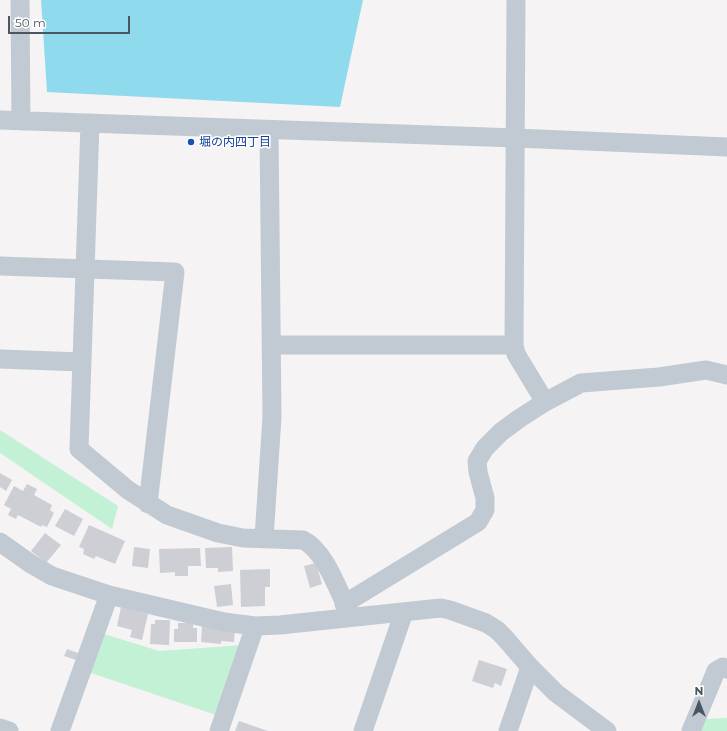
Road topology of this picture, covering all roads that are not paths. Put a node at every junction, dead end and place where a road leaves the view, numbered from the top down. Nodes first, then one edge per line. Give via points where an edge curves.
1 (20, 0) edge
2 (516, 0) edge
3 (0, 120) edge
4 (21, 121) junction
5 (90, 124) junction
6 (269, 130) junction
7 (516, 138) junction
8 (727, 147) edge
9 (0, 266) edge
10 (86, 269) junction
11 (271, 345) junction
12 (514, 345) junction
13 (0, 359) edge
14 (82, 362) junction
15 (727, 375) edge
16 (545, 402) junction
17 (148, 504) junction
18 (264, 538) junction
19 (0, 542) edge
20 (108, 594) junction
21 (348, 610) junction
22 (404, 612) junction
23 (255, 626) junction
24 (530, 667) junction
25 (727, 669) edge
26 (0, 728) edge
27 (9, 731) edge
28 (60, 731) edge
29 (218, 731) edge
30 (363, 731) edge
31 (508, 731) edge
32 (607, 731) edge
33 (691, 731) edge

1 - 4 street
2 - 7 street
3 - 4 street
4 - 5 street
5 - 6 street
5 - 10 street
6 - 7 street
6 - 11 street
7 - 8 street
7 - 12 street
9 - 10 street
10 - 14 street
10 - 17 street via 174,272
11 - 12 street
11 - 18 street via 272,417
12 - 16 street via 516,354
13 - 14 street
14 - 17 street via 80,449
15 - 16 street via 706,370 659,377 581,383
16 - 21 street via 520,418 485,448 478,461 485,510 478,522
17 - 18 street via 167,515 218,533 243,538
18 - 21 street via 303,540 310,544 322,556
19 - 20 street via 52,576
20 - 23 street via 224,622
20 - 28 street
21 - 22 street
21 - 23 street via 280,625
22 - 24 street via 441,608 486,623 504,637
22 - 30 street
23 - 29 street
24 - 31 street
24 - 32 street via 556,693
25 - 33 street via 723,667 716,671
26 - 27 street

